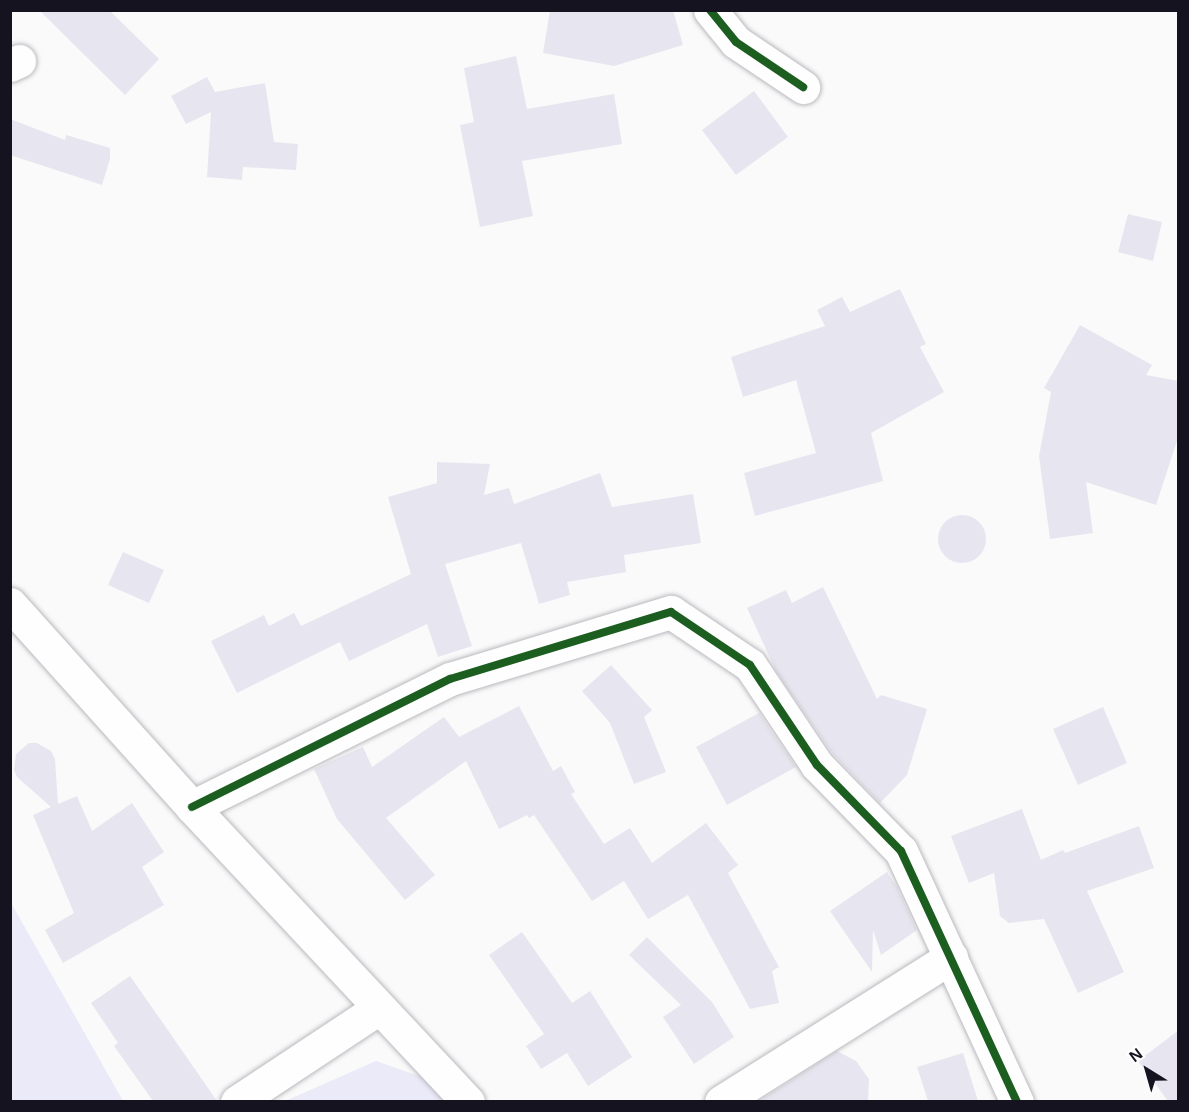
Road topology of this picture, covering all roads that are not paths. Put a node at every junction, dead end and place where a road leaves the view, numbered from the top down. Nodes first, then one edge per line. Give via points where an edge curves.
1 (710, 10) edge
2 (803, 87) dead end
3 (10, 604) edge
4 (192, 807) junction
5 (951, 957) junction
6 (379, 1008) junction
7 (237, 1101) edge
8 (468, 1101) edge
9 (721, 1101) edge
10 (1017, 1101) edge

1 - 2 main road via 736,42
3 - 4 main road
4 - 5 main road via 450,679 671,612 750,665 817,765 901,851
4 - 6 main road
5 - 9 main road
5 - 10 main road
6 - 7 main road
6 - 8 main road

